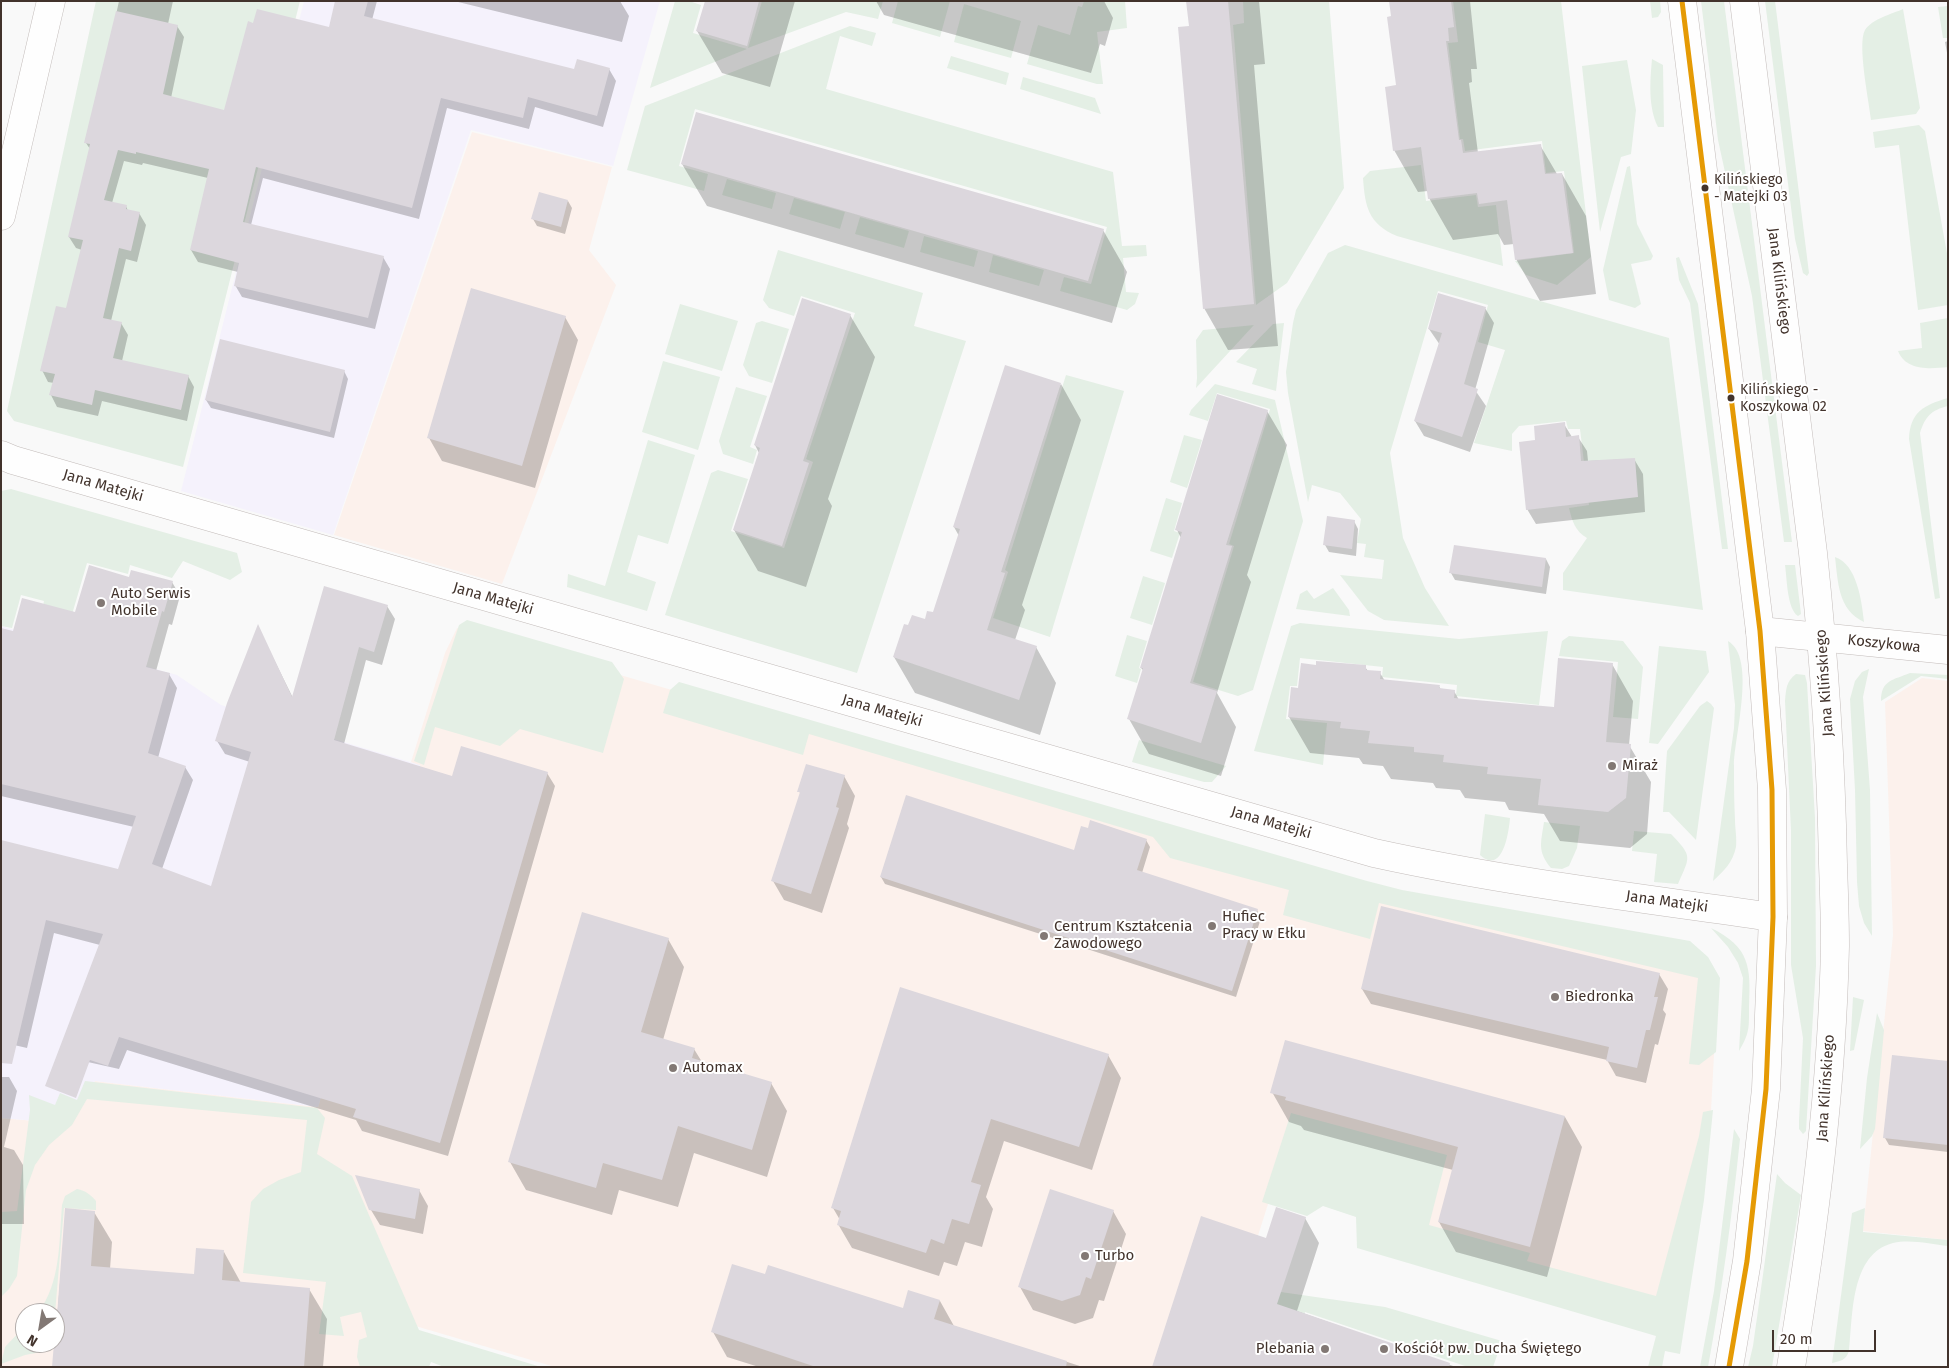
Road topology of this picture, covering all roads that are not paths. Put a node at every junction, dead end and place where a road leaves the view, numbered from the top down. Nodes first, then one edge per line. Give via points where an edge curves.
1 (51, 1) edge
2 (1682, 1) edge
3 (1744, 1) edge
4 (1, 216) edge
5 (1, 456) edge
6 (1760, 631) junction
7 (1822, 638) junction
8 (1948, 650) edge
9 (1773, 916) junction
10 (1729, 1367) edge
11 (1791, 1367) edge

1 - 4 street
2 - 6 street
3 - 7 street, Jana Kilińskiego
5 - 9 street, Jana Matejki via 1374,853 1555,887
6 - 7 street, Koszykowa
6 - 9 street via 1772,790
7 - 8 street, Koszykowa
7 - 11 street, Jana Kilińskiego via 1831,766 1835,946 1821,1158
9 - 10 street via 1759,1160 1748,1261

